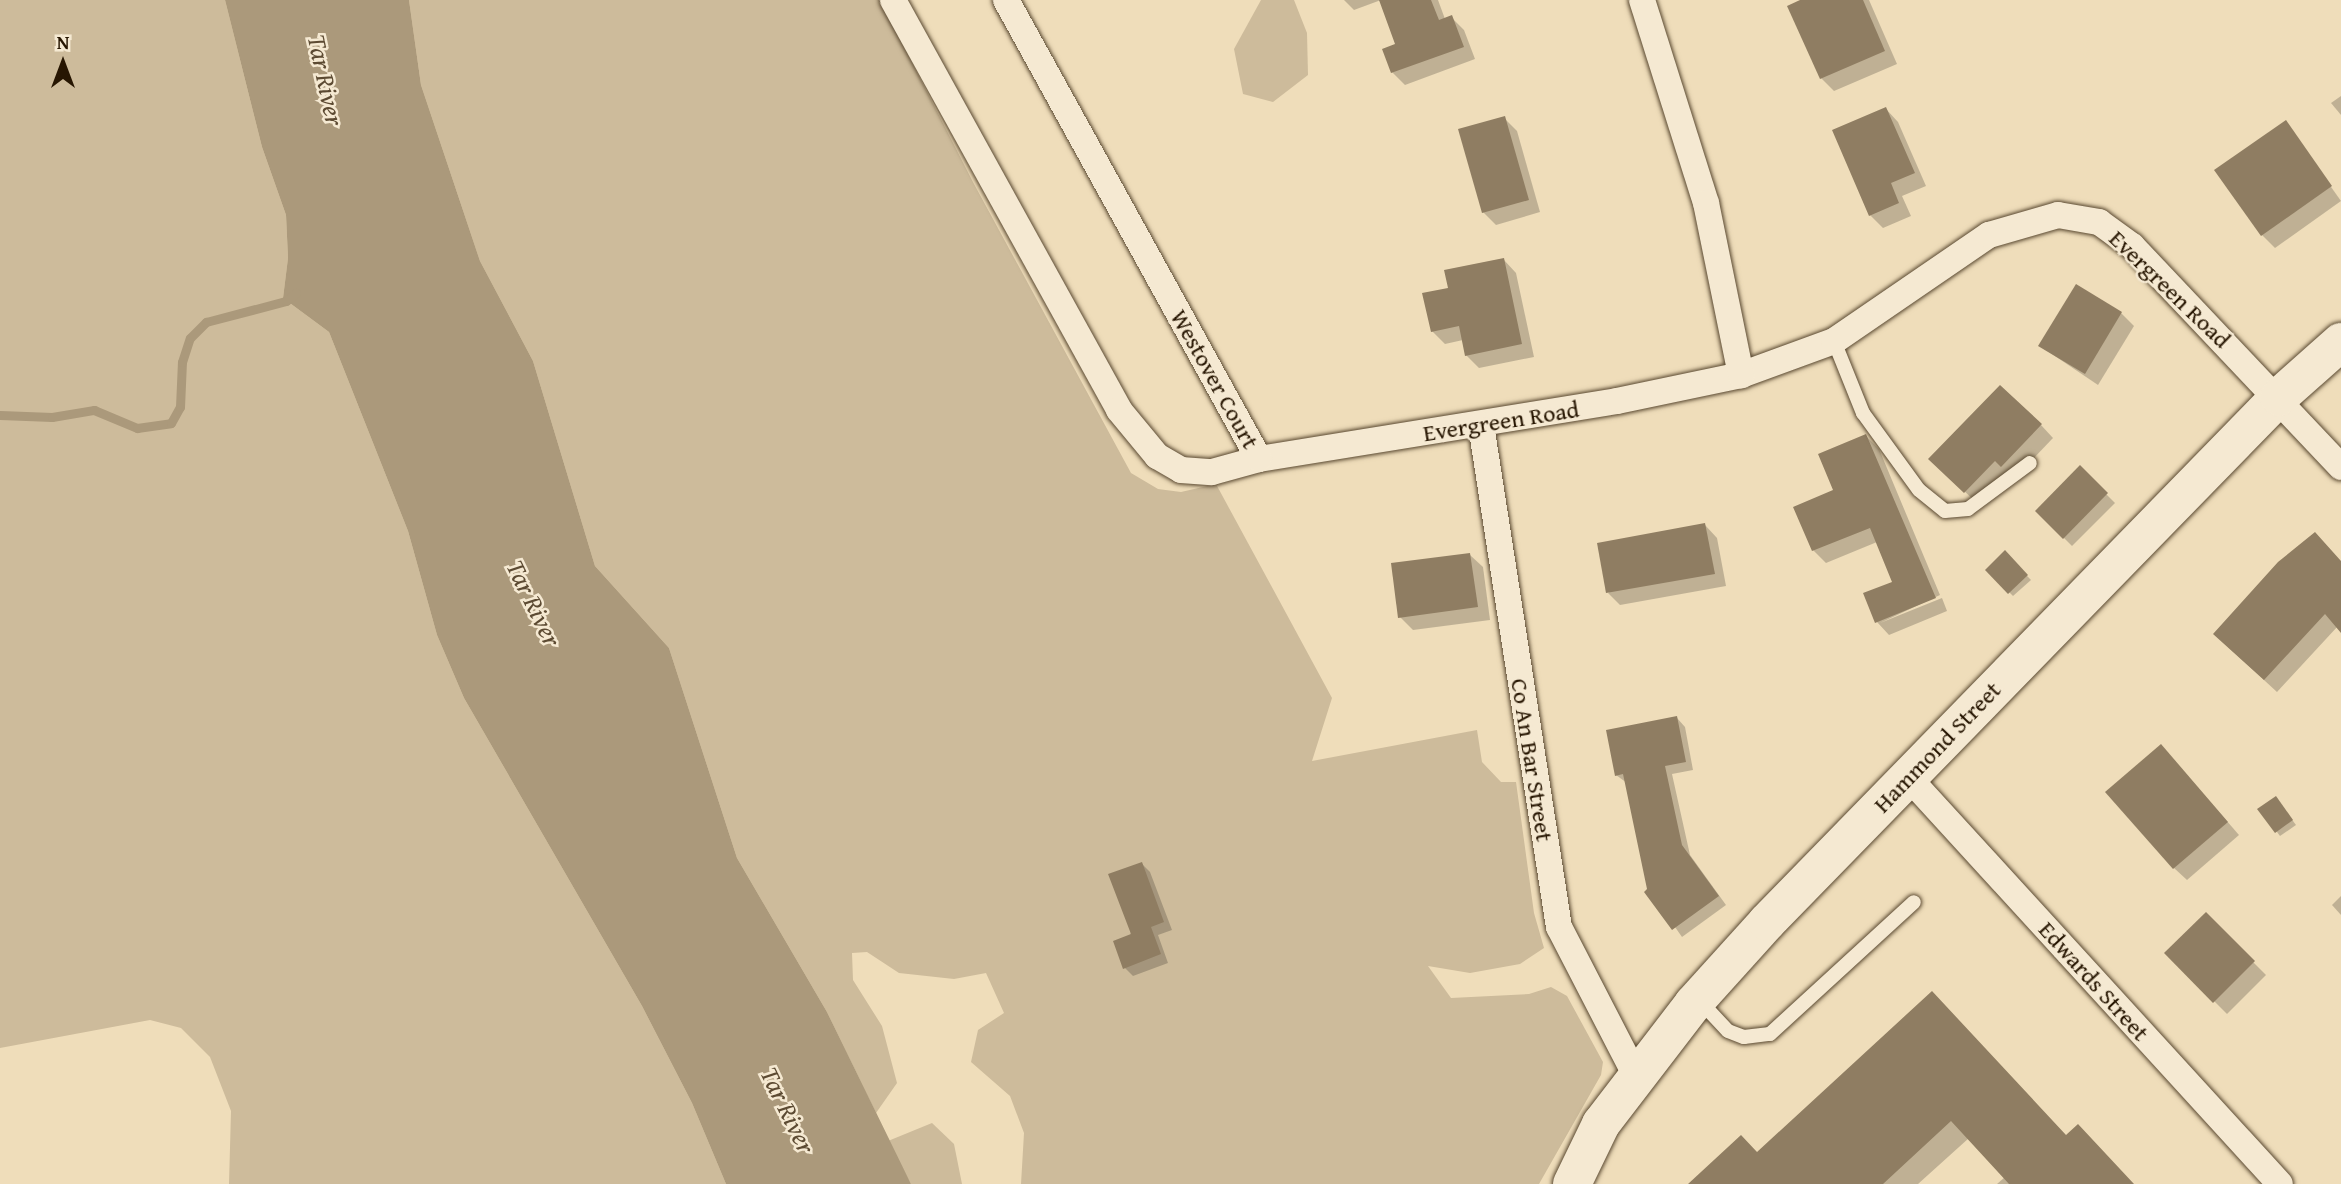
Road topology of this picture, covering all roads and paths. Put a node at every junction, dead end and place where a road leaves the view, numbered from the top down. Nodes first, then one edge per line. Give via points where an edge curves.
1 (893, 0) edge
2 (1006, 0) edge
3 (1642, 0) edge
4 (1834, 341) junction
5 (2341, 342) edge
6 (1741, 375) junction
7 (2279, 397) junction
8 (1481, 425) junction
9 (1259, 459) junction
10 (2030, 463) dead end
11 (2341, 467) edge
12 (1908, 777) junction
13 (1914, 902) dead end
14 (1698, 999) junction
15 (1637, 1078) junction
16 (1572, 1184) edge
17 (2280, 1184) edge

1 - 9 street, Westover Court via 1134,432 1157,456 1181,470 1212,472
2 - 9 street, Westover Court
3 - 6 street via 1706,203
4 - 6 street, Evergreen Road
4 - 7 street, Evergreen Road via 1989,235 2058,215 2099,222 2132,246
4 - 10 lane via 1863,413 1919,491 1945,511 1968,509
5 - 7 street, Hammond Street
6 - 8 street, Evergreen Road
7 - 11 street, Evergreen Road
7 - 12 street, Hammond Street
8 - 9 street, Evergreen Road
8 - 15 street, Co An Bar Street via 1559,927
12 - 14 street, Hammond Street
12 - 17 street, Edwards Street
13 - 14 lane via 1770,1034 1744,1037 1728,1031
14 - 15 street, Hammond Street
15 - 16 street, Hammond Street via 1601,1124

